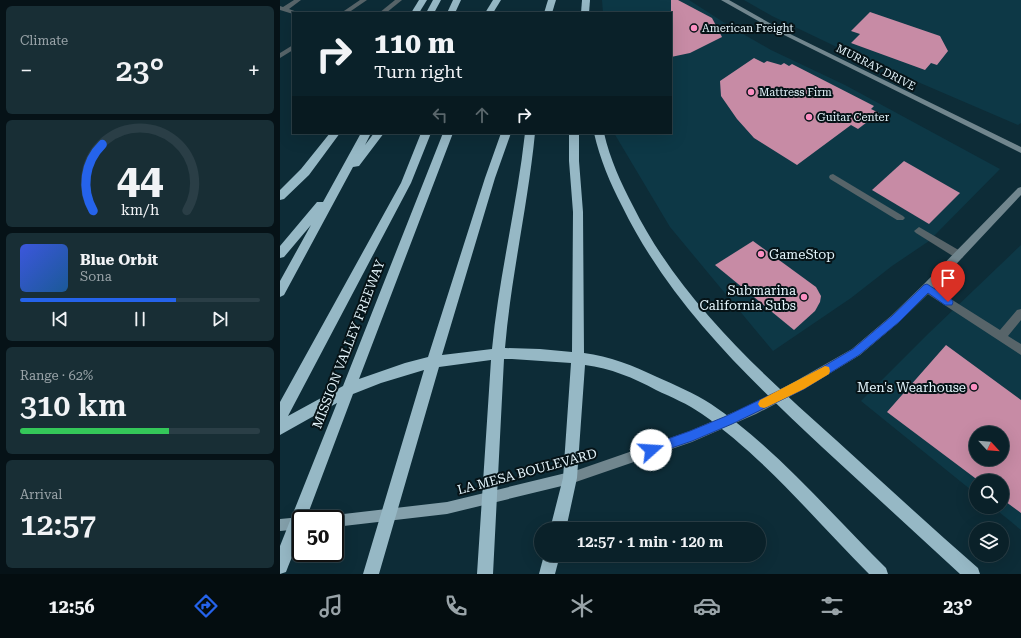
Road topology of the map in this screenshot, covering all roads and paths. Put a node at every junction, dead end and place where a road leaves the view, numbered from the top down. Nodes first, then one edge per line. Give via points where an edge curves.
1 (298, 0) edge
2 (364, 0) edge
3 (399, 0) edge
4 (423, 0) edge
5 (437, 0) edge
6 (457, 0) edge
7 (499, 0) edge
8 (552, 0) edge
9 (586, 0) edge
10 (724, 0) edge
11 (282, 8) edge
12 (294, 12) edge
13 (346, 12) edge
14 (383, 12) edge
15 (416, 12) edge
16 (431, 12) edge
17 (451, 12) edge
18 (490, 12) edge
19 (495, 12) edge
20 (548, 12) edge
21 (585, 12) edge
22 (292, 47) edge
23 (280, 56) edge
24 (334, 134) edge
25 (365, 134) edge
26 (378, 134) edge
27 (426, 134) edge
28 (448, 134) edge
29 (506, 134) edge
30 (530, 134) edge
31 (574, 134) edge
32 (599, 134) edge
33 (1021, 150) edge
34 (833, 177) dead end
35 (1021, 190) edge
36 (280, 196) edge
37 (900, 218) dead end
38 (919, 230) dead end
39 (280, 254) edge
40 (959, 255) junction
41 (927, 288) junction
42 (280, 292) edge
43 (1021, 313) edge
44 (1001, 337) junction
45 (1021, 350) edge
46 (280, 416) edge
47 (280, 428) edge
48 (570, 478) junction
49 (344, 520) edge
50 (560, 522) edge
51 (292, 524) edge
52 (280, 525) edge
53 (550, 562) edge
54 (280, 566) edge
55 (371, 574) edge
56 (485, 574) edge
57 (547, 574) edge
58 (880, 574) edge
59 (972, 574) edge

1 - 11 lane
2 - 13 lane
3 - 14 lane
4 - 15 highway
5 - 16 highway
6 - 17 highway
7 - 18 highway
7 - 19 highway
8 - 20 highway
9 - 21 highway
10 - 33 main road, MURRAY DRIVE
11 - 12 lane
22 - 23 lane
24 - 36 highway via 305,172
25 - 42 highway
26 - 39 highway
27 - 46 highway via 406,183
28 - 54 highway, MISSION VALLEY FREEWAY
29 - 55 highway via 423,396
30 - 56 highway via 525,179 502,310
31 - 48 highway via 578,212 578,376
32 - 59 highway via 609,167 630,214 673,282 770,389
34 - 37 lane
35 - 40 main road, LA MESA BOULEVARD
38 - 40 lane
40 - 41 main road, LA MESA BOULEVARD
41 - 44 lane
41 - 48 main road, LA MESA BOULEVARD via 856,352 800,385 752,410 692,436
43 - 44 lane
44 - 45 lane
47 - 58 highway via 354,387 410,368 448,359 468,355 522,354 601,362 644,378 705,408 776,468
48 - 49 main road, LA MESA BOULEVARD via 447,508
48 - 50 highway
51 - 52 main road
53 - 57 highway

